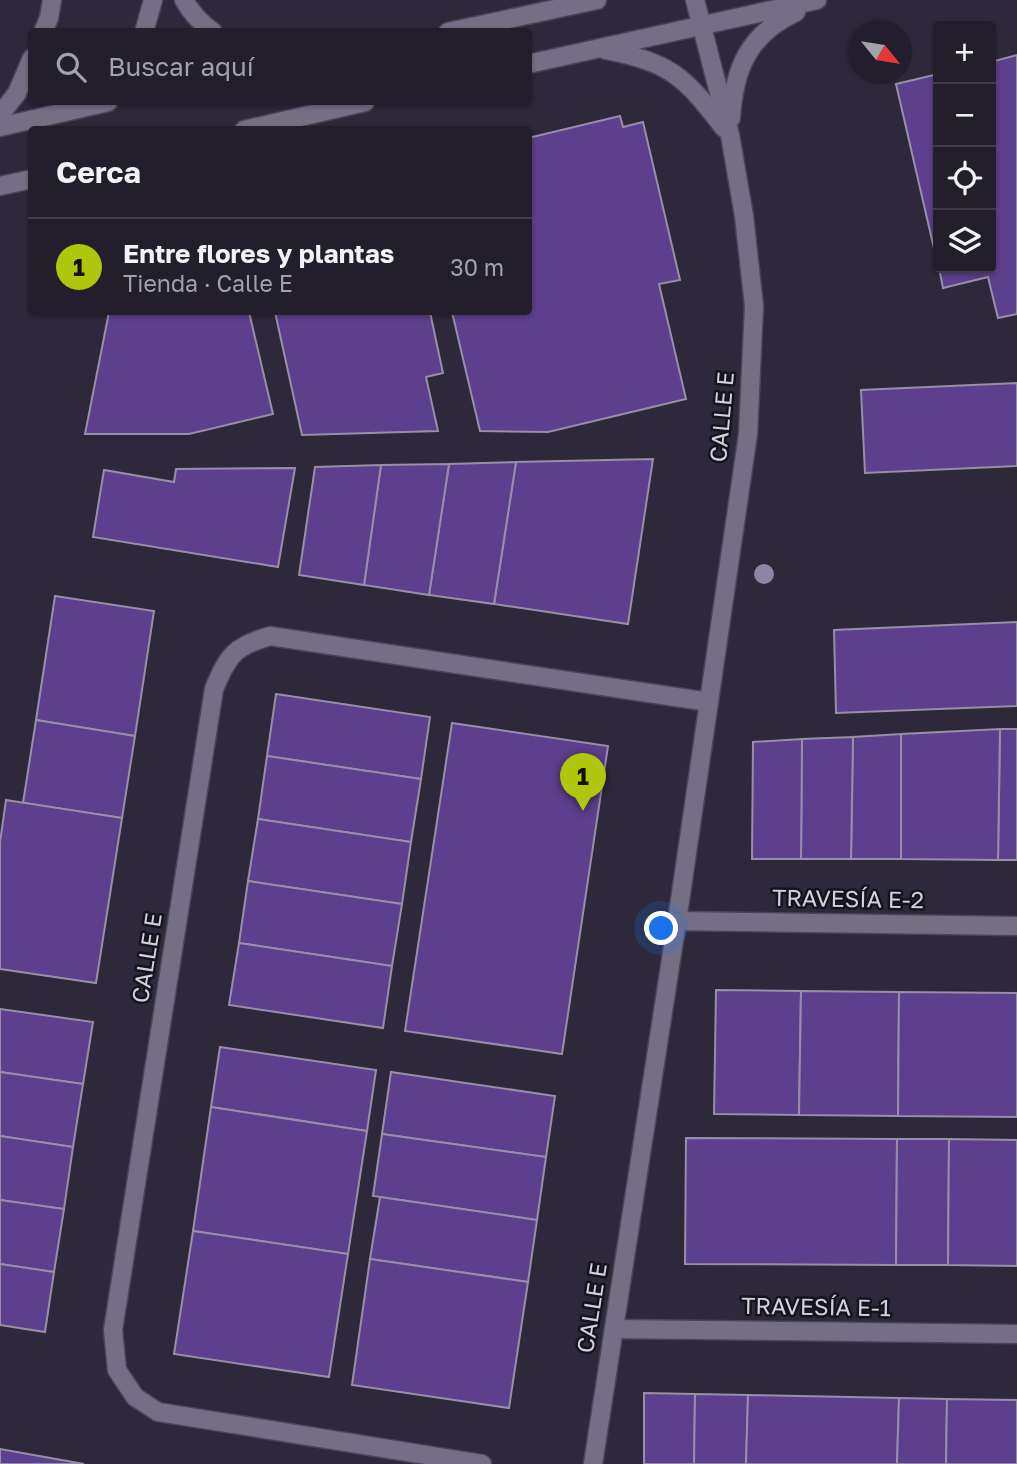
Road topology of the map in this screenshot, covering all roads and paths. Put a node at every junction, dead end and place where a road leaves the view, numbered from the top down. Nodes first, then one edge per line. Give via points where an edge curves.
1 (153, 0) edge
2 (184, 0) edge
3 (597, 0) edge
4 (695, 0) edge
5 (817, 0) edge
6 (822, 0) edge
7 (701, 27) junction
8 (145, 28) edge
9 (209, 28) edge
10 (467, 28) edge
11 (596, 48) junction
12 (532, 63) edge
13 (28, 67) edge
14 (95, 105) edge
15 (352, 105) edge
16 (0, 115) edge
17 (261, 126) edge
18 (0, 127) edge
19 (730, 135) junction
20 (28, 179) edge
21 (0, 186) edge
22 (709, 702) junction
23 (677, 920) junction
24 (1017, 926) edge
25 (614, 1329) junction
26 (1017, 1334) edge
27 (482, 1464) edge
28 (593, 1464) edge

1 - 8 street
2 - 9 street
3 - 10 street
4 - 7 street, CALLE E
5 - 7 street
6 - 19 street, CALLE E via 779,20 758,39 742,63 733,89
7 - 11 street
7 - 19 street, CALLE E
11 - 12 street
11 - 19 street, CALLE E via 667,68 687,83
13 - 16 street via 17,93
14 - 18 street
15 - 17 street
19 - 22 street, CALLE E via 754,306 748,434
20 - 21 street
22 - 23 street, CALLE E
22 - 27 street, CALLE E via 271,636 246,643 225,663 214,689 113,1330 117,1370 135,1397 158,1412
23 - 24 street, TRAVESÍA E-2
23 - 25 street, CALLE E
25 - 26 street, TRAVESÍA E-1
25 - 28 street, CALLE E

